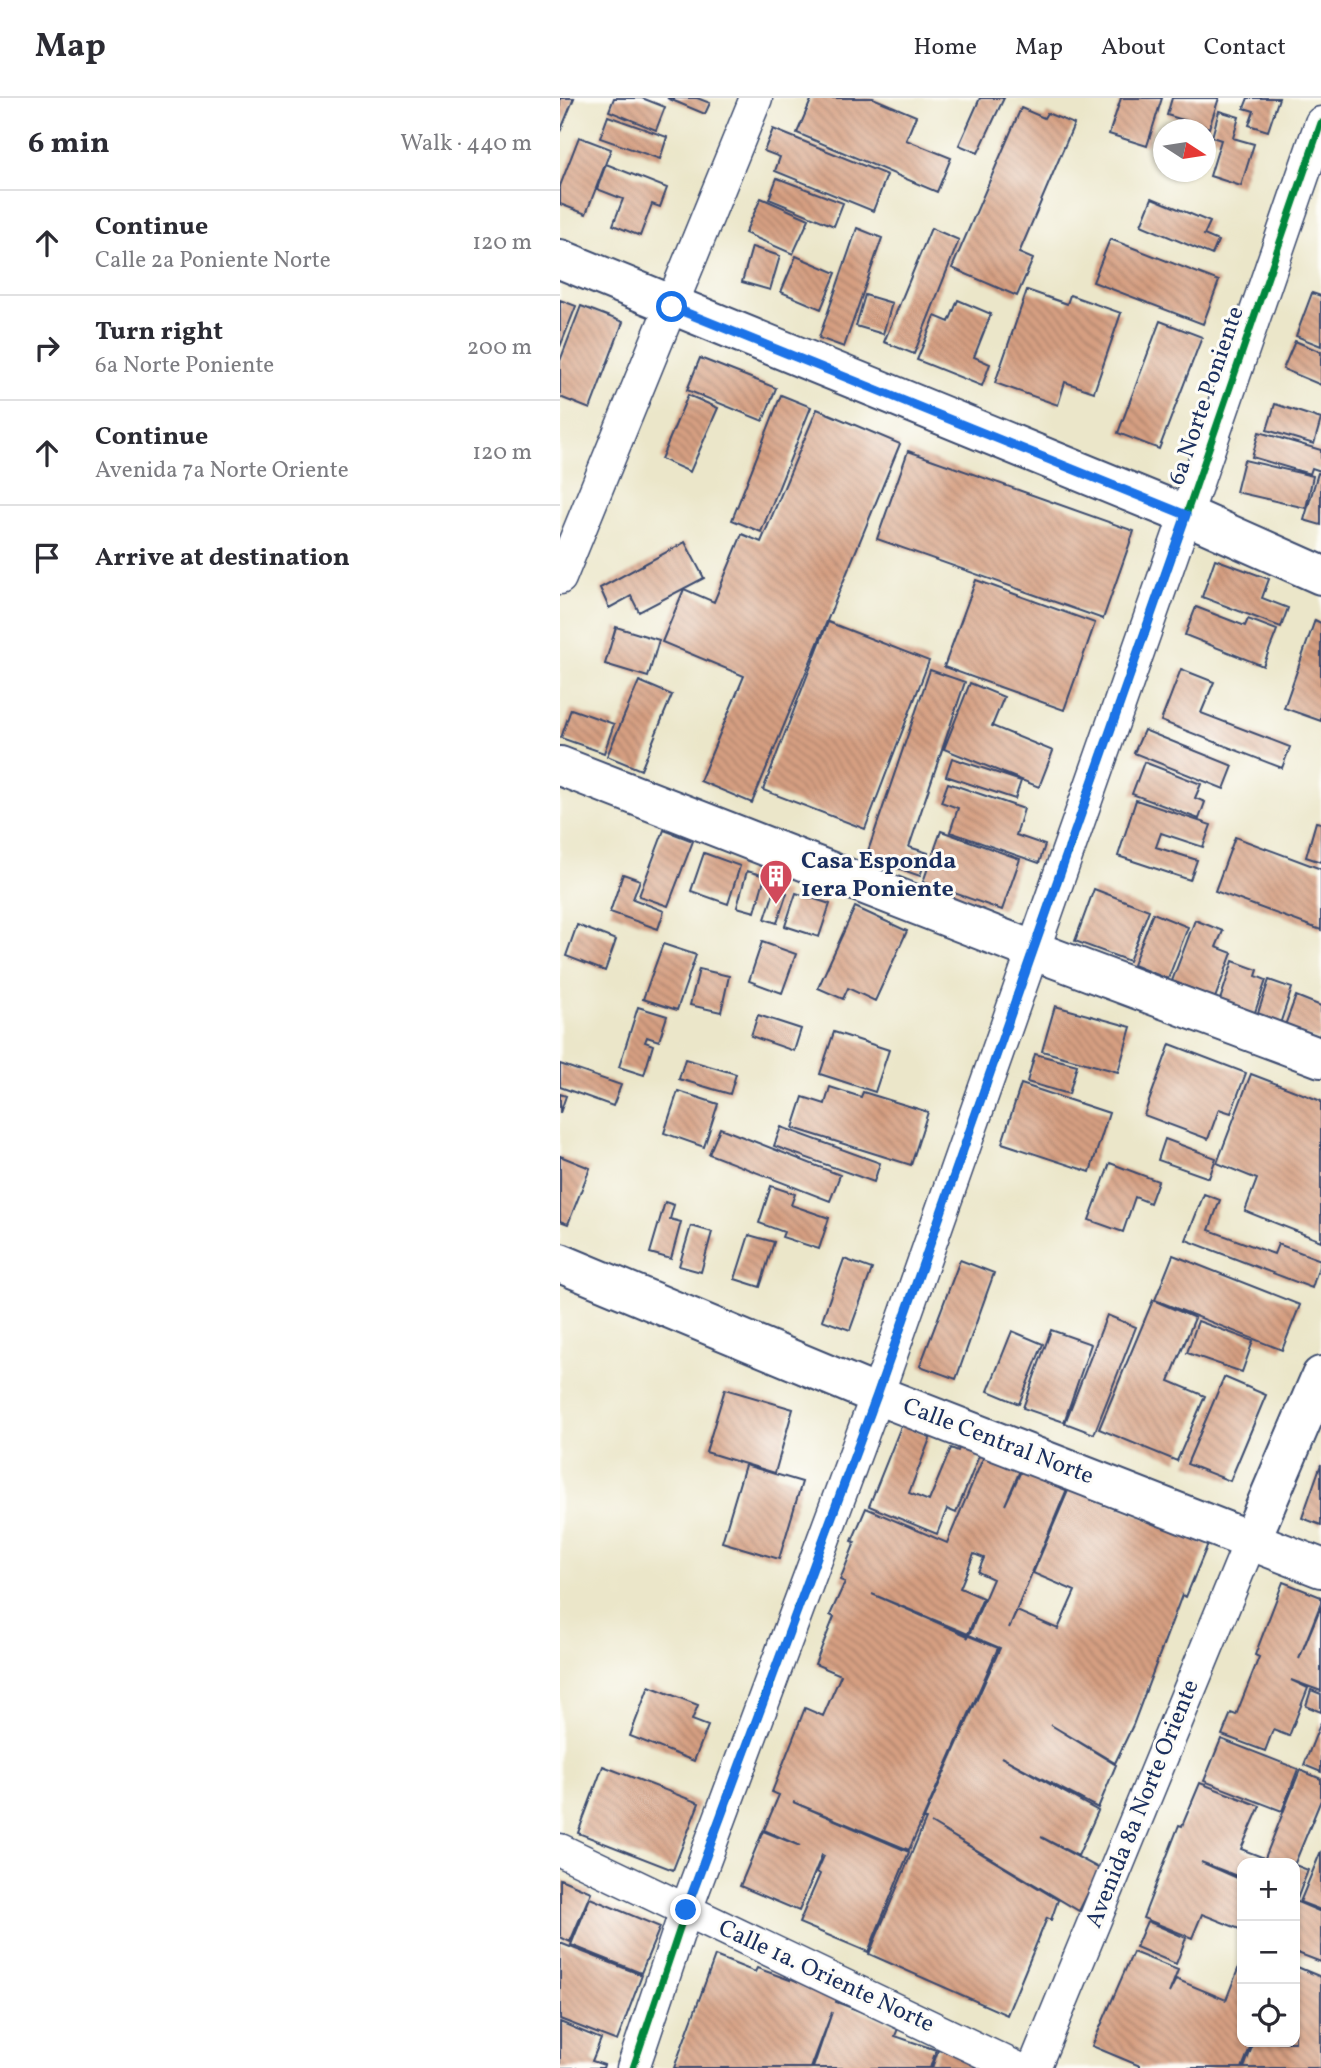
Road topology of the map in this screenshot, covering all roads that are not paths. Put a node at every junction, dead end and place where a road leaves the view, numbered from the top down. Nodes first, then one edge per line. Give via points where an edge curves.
1 (756, 98) edge
2 (1321, 123) edge
3 (560, 259) edge
4 (672, 307) junction
5 (1186, 515) junction
6 (1321, 575) edge
7 (560, 578) edge
8 (560, 766) edge
9 (1032, 950) junction
10 (1321, 1058) edge
11 (560, 1263) edge
12 (1321, 1376) edge
13 (877, 1395) junction
14 (1251, 1540) junction
15 (1321, 1568) edge
16 (560, 1850) edge
17 (686, 1910) junction
18 (633, 2068) edge
19 (1017, 2068) edge
20 (1034, 2068) edge

1 - 4 street
2 - 5 street, 6a Norte Poniente
3 - 4 main road
4 - 5 main road
4 - 7 street
5 - 6 main road
5 - 9 street, 6a Norte Poniente
8 - 9 main road
9 - 10 main road
9 - 13 street, 6a Norte Poniente
11 - 13 main road, Calle Central Norte
12 - 14 main road
13 - 14 main road, Calle Central Norte
13 - 17 street, 6a Norte Poniente
14 - 15 main road, Calle Central Norte
14 - 20 street, Avenida 8a Norte Oriente
16 - 17 street, Calle 1a. Oriente Norte
17 - 18 street, 6a Norte Poniente
17 - 19 street, Calle 1a. Oriente Norte

